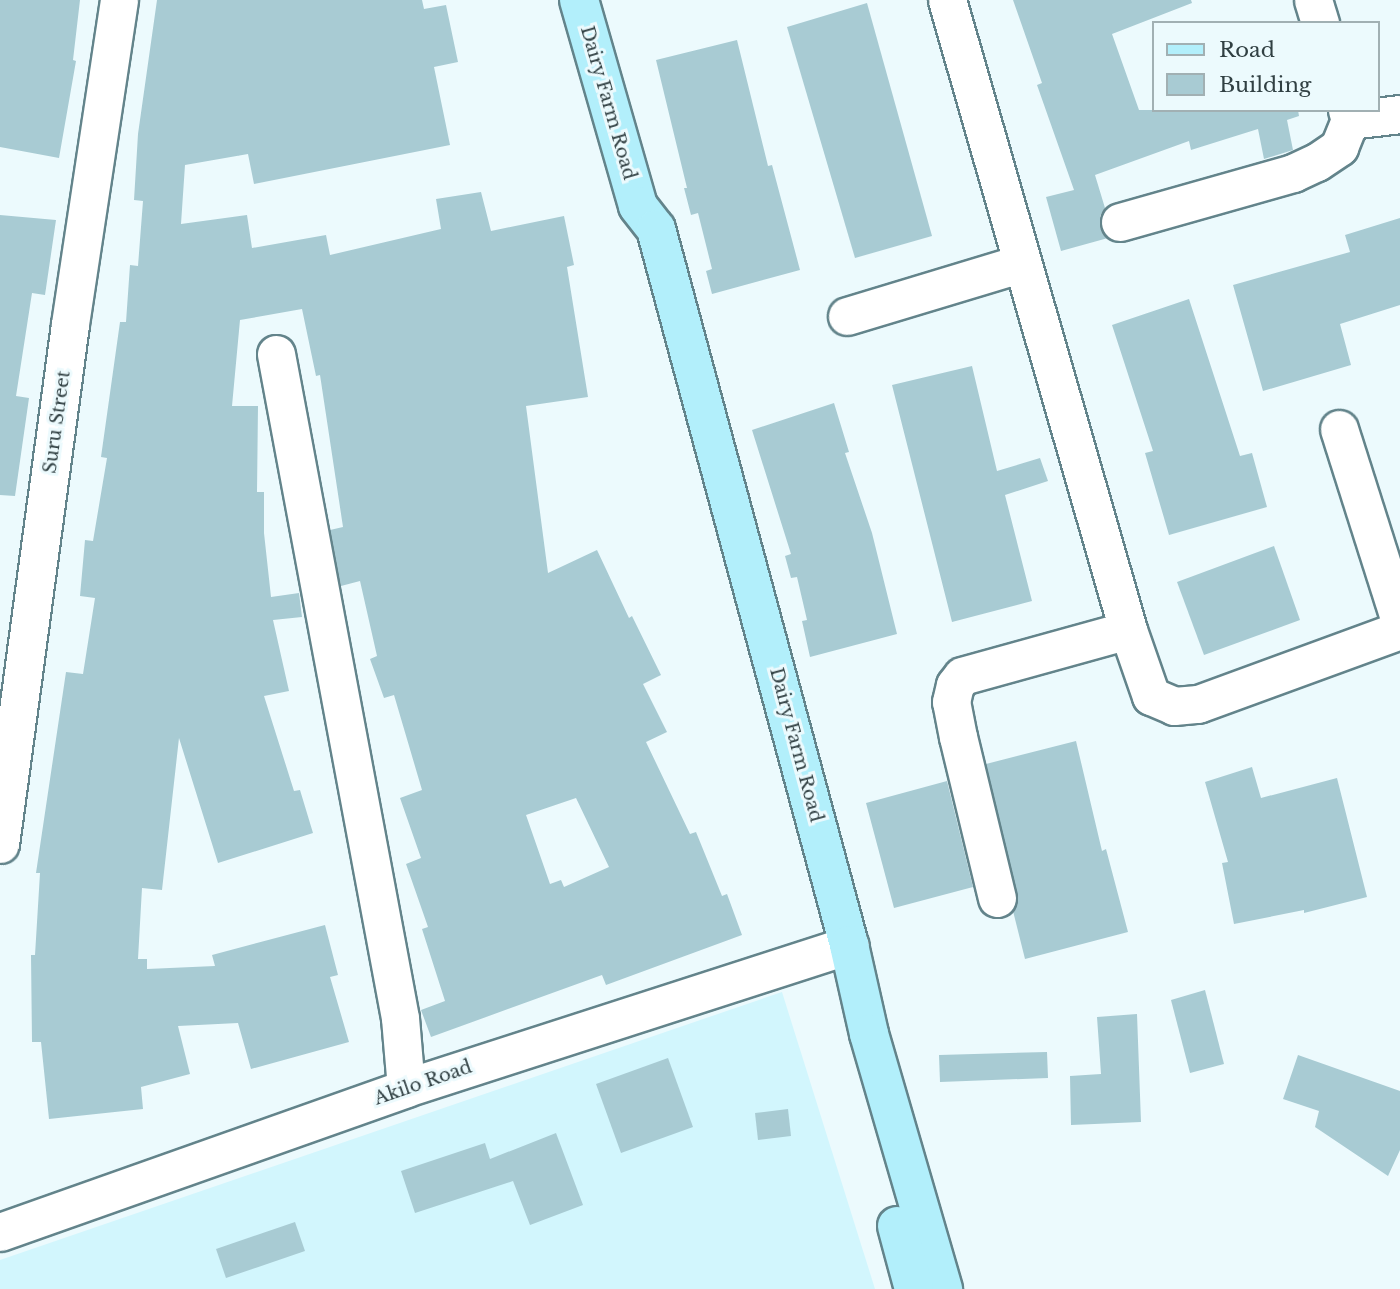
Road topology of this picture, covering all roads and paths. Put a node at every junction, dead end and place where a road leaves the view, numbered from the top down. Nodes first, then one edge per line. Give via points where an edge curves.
1 (119, 0) edge
2 (579, 0) edge
3 (947, 0) edge
4 (1313, 0) edge
5 (1319, 21) edge
6 (1400, 114) edge
7 (1348, 115) edge
8 (1120, 222) dead end
9 (1022, 262) junction
10 (847, 316) dead end
11 (276, 354) dead end
12 (1339, 429) dead end
13 (1400, 621) edge
14 (1129, 630) junction
15 (1400, 631) edge
16 (0, 844) edge
17 (997, 898) dead end
18 (836, 948) junction
19 (406, 1088) junction
20 (0, 1232) edge
21 (914, 1289) edge
22 (943, 1289) edge

1 - 16 street, Suru Street
2 - 18 main road, Dairy Farm Road via 638,206 656,229
3 - 9 street
4 - 5 street
6 - 7 street
7 - 8 street via 1339,147 1293,173
9 - 10 street
9 - 14 street
11 - 19 street via 400,1017
12 - 13 street
14 - 15 street via 1151,696 1174,706 1198,704
14 - 17 street via 962,676 955,685 951,702
18 - 19 street, Akilo Road
18 - 21 main road, Dairy Farm Road
18 - 22 main road, Dairy Farm Road via 869,1034
19 - 20 street, Akilo Road

